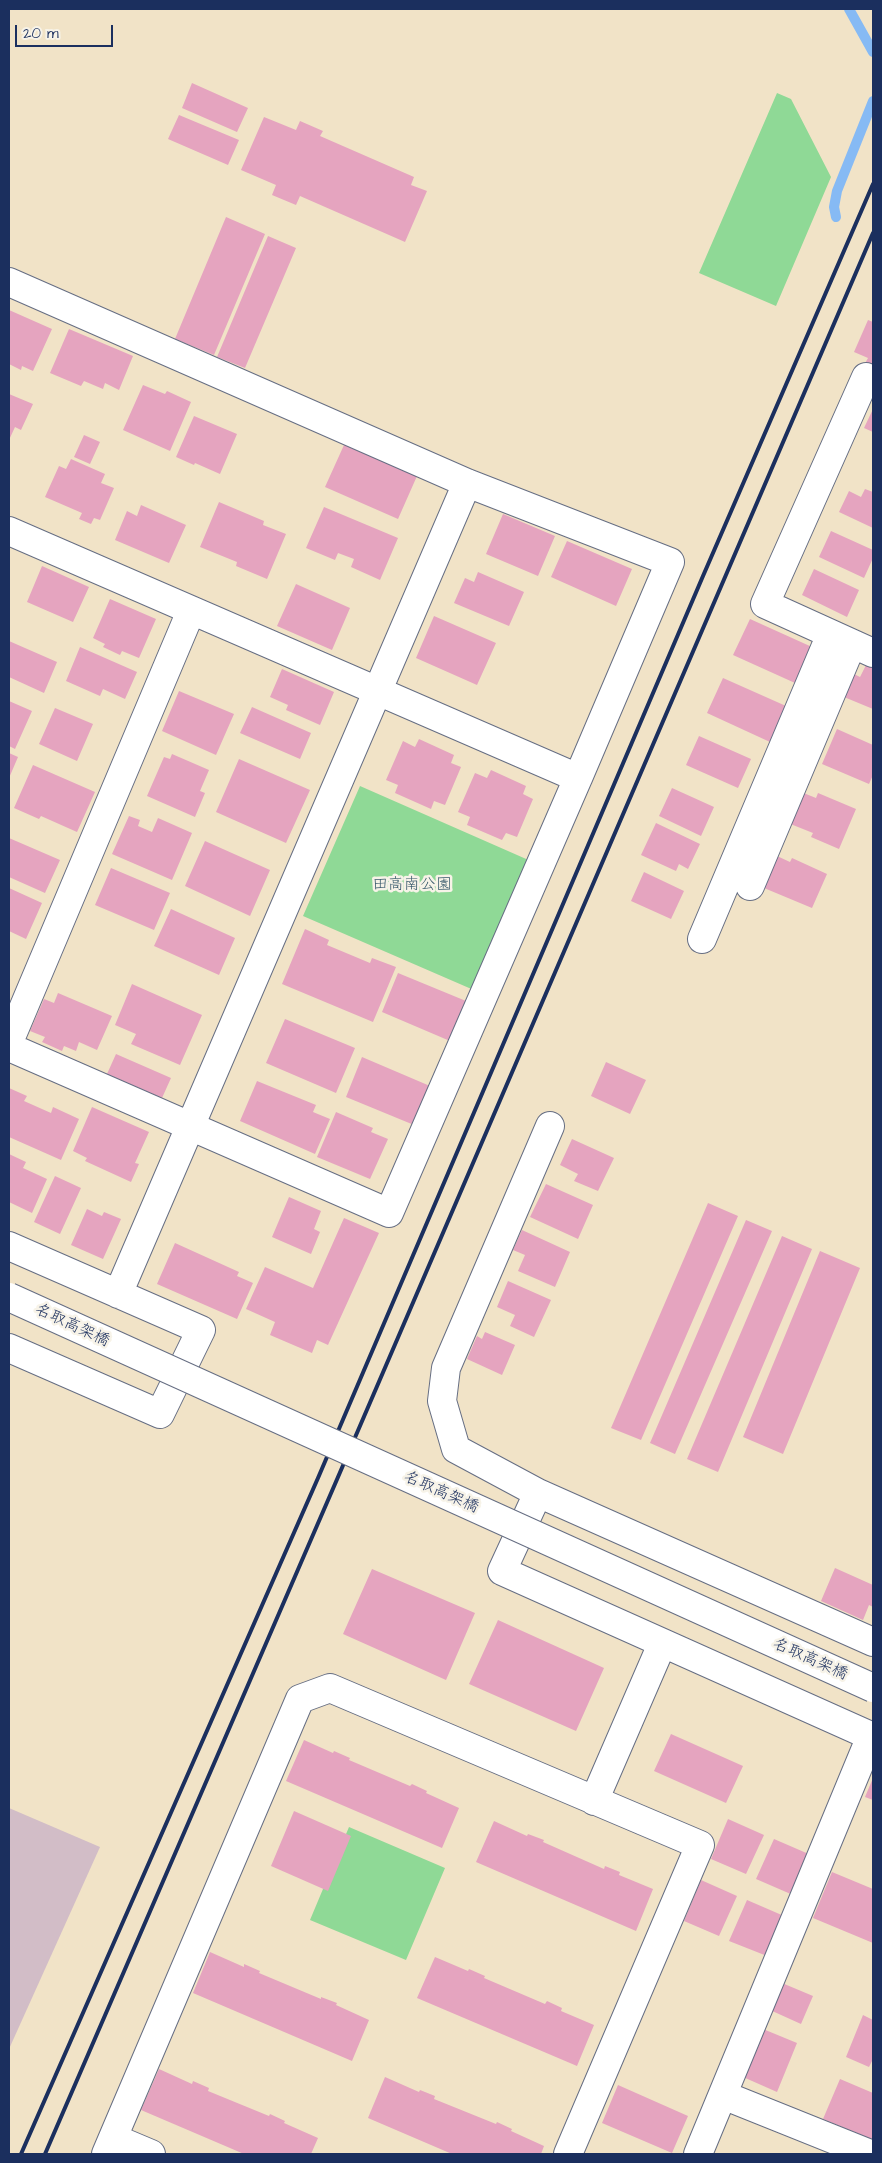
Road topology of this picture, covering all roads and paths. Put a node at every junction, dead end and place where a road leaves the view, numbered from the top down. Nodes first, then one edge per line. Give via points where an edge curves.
1 (9, 282) edge
2 (866, 377) dead end
3 (467, 483) junction
4 (11, 539) edge
5 (191, 611) junction
6 (852, 644) edge
7 (377, 691) junction
8 (578, 778) junction
9 (750, 886) dead end
10 (702, 939) dead end
11 (9, 1042) edge
12 (9, 1048) edge
13 (190, 1126) junction
14 (550, 1126) dead end
15 (9, 1246) edge
16 (118, 1294) junction
17 (9, 1297) edge
18 (9, 1348) edge
19 (538, 1493) junction
20 (873, 1642) edge
21 (662, 1644) junction
22 (873, 1688) edge
23 (872, 1737) edge
24 (594, 1801) junction
25 (723, 2095) junction
26 (110, 2146) edge
27 (151, 2154) edge
28 (568, 2154) edge
29 (698, 2154) edge
30 (870, 2154) edge

1 - 3 street
2 - 6 street via 765,604
3 - 7 street
3 - 8 street via 670,562
4 - 5 street
5 - 7 street
5 - 11 street
6 - 9 street
6 - 10 street
7 - 8 street
7 - 13 street
8 - 13 street via 389,1213
12 - 13 street
13 - 16 street
14 - 19 street via 446,1368 442,1401 456,1449
15 - 16 street
16 - 18 street via 201,1330 160,1414
17 - 22 street, 名取高架橋, bridge
19 - 20 street
19 - 21 street via 502,1571
21 - 23 street
21 - 24 street
23 - 25 street
24 - 26 street via 330,1688 300,1699
24 - 28 street via 700,1845
25 - 29 street
25 - 30 street
26 - 27 street

